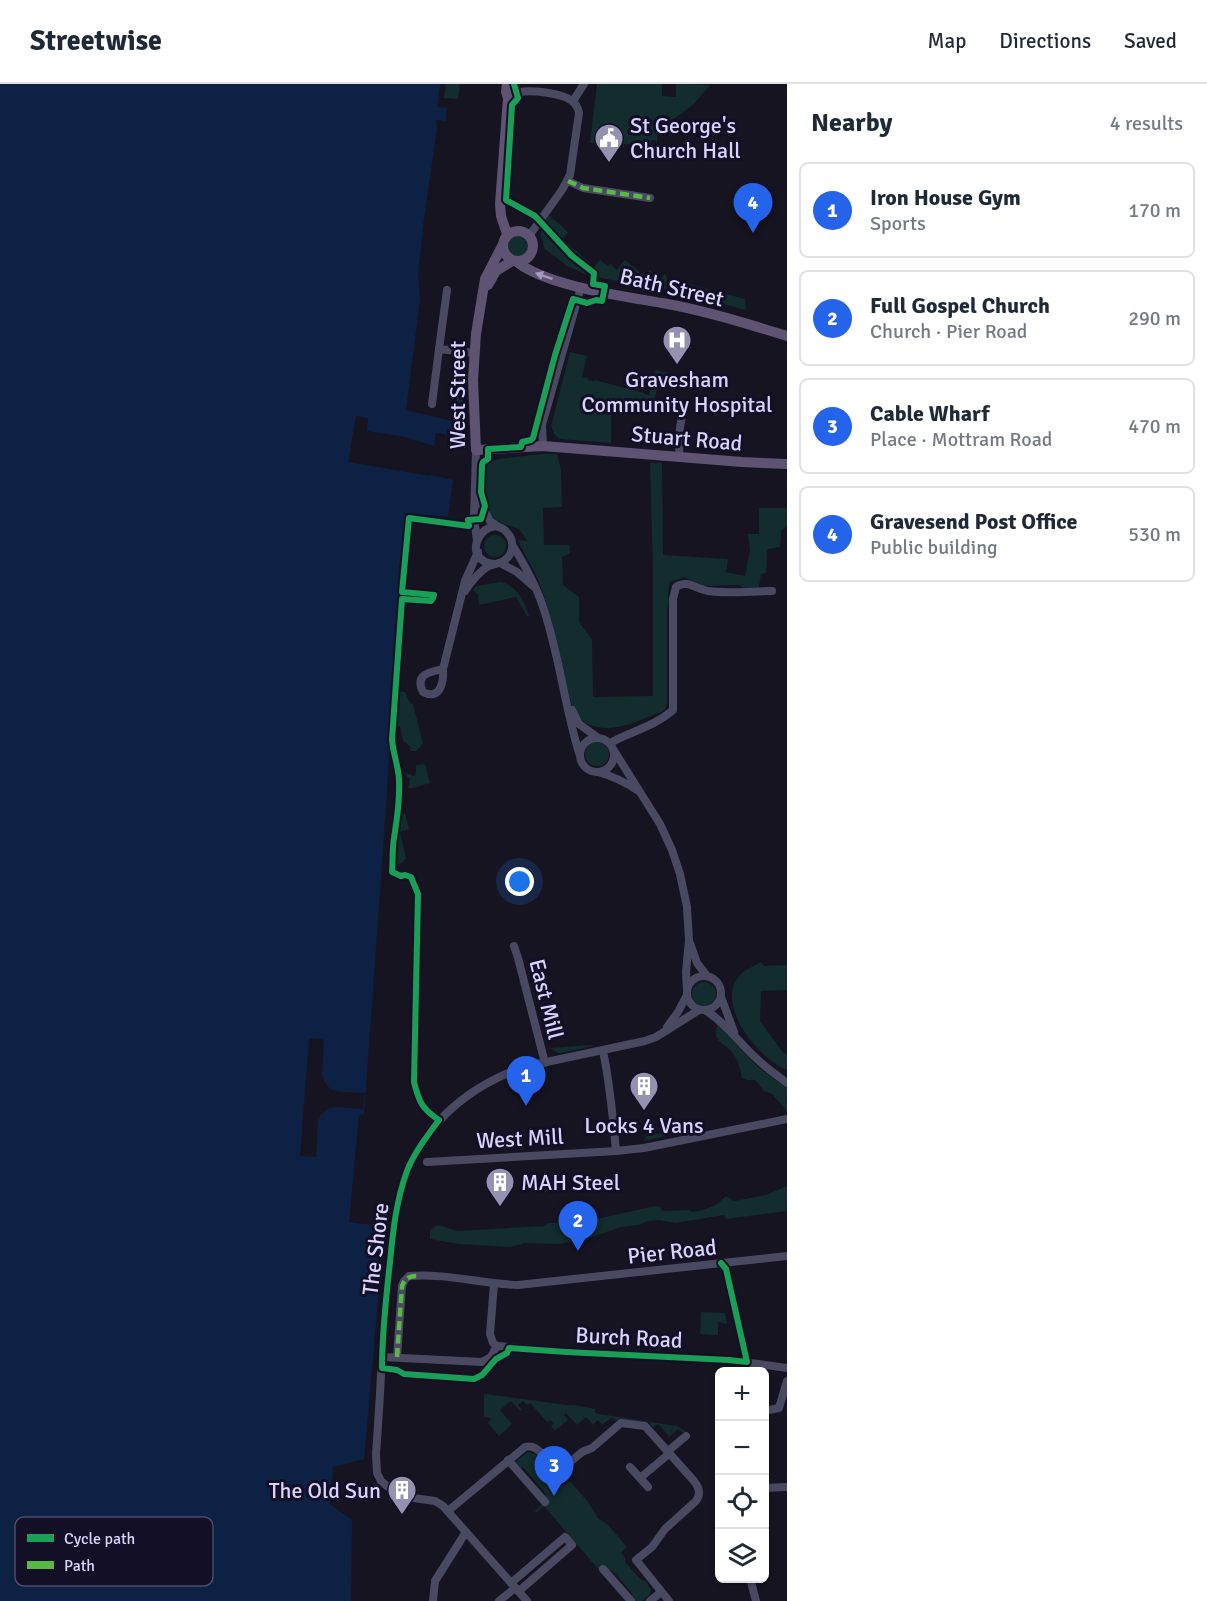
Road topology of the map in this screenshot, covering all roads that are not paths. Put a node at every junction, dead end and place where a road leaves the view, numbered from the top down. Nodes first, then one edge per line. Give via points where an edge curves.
1 (507, 84) edge
2 (584, 84) edge
3 (508, 98) junction
4 (573, 101) junction
5 (568, 181) junction
6 (650, 198) dead end
7 (507, 234) junction
8 (529, 236) junction
9 (502, 246) junction
10 (515, 261) junction
11 (581, 287) junction
12 (447, 290) dead end
13 (481, 299) junction
14 (787, 336) edge
15 (439, 349) junction
16 (474, 353) junction
17 (432, 404) dead end
18 (682, 417) dead end
19 (543, 446) junction
20 (476, 450) junction
21 (679, 456) junction
22 (787, 464) edge
23 (475, 491) junction
24 (500, 528) junction
25 (477, 541) junction
26 (513, 546) junction
27 (478, 552) junction
28 (498, 563) junction
29 (535, 588) junction
30 (772, 591) dead end
31 (462, 596) junction
32 (443, 669) dead end
33 (565, 692) junction
34 (597, 737) junction
35 (611, 746) junction
36 (579, 753) junction
37 (598, 772) junction
38 (640, 792) junction
39 (418, 894) dead end
40 (689, 940) junction
41 (513, 946) dead end
42 (707, 976) junction
43 (687, 993) junction
44 (721, 997) junction
45 (702, 1010) junction
46 (663, 1032) junction
47 (736, 1036) junction
48 (603, 1050) junction
49 (545, 1063) junction
50 (787, 1083) edge
51 (787, 1119) edge
52 (439, 1120) junction
53 (616, 1151) junction
54 (427, 1162) dead end
55 (787, 1256) edge
56 (721, 1263) junction
57 (494, 1284) junction
58 (497, 1346) junction
59 (382, 1357) junction
60 (397, 1357) junction
61 (747, 1362) junction
62 (787, 1368) edge
63 (787, 1381) edge
64 (769, 1410) edge
65 (686, 1436) dead end
66 (669, 1452) junction
67 (508, 1460) junction
68 (630, 1467) dead end
69 (640, 1478) junction
70 (648, 1487) dead end
71 (787, 1487) edge
72 (769, 1488) edge
73 (545, 1502) dead end
74 (448, 1511) junction
75 (465, 1532) junction
76 (603, 1569) dead end
77 (751, 1583) edge
78 (515, 1588) junction
79 (661, 1592) junction
80 (433, 1601) edge
81 (499, 1601) edge
82 (527, 1601) edge
83 (631, 1601) edge
84 (650, 1601) edge
85 (669, 1601) edge
86 (756, 1601) edge

1 - 3 main road
2 - 4 street
3 - 4 street via 525,91 555,94
3 - 7 main road via 500,204
4 - 5 street via 579,113
5 - 6 street via 583,188
5 - 8 street
7 - 8 main road via 520,231
7 - 9 main road
8 - 10 main road via 532,253 526,260
9 - 10 main road via 505,255
9 - 13 main road, West Street via 484,279
11 -> 10 main road, Bath Street via 535,273
10 - 13 main road, West Street via 493,275
11 - 14 main road, Bath Street via 684,308
11 - 19 street via 542,425
12 - 15 street
13 - 16 main road, West Street
15 - 16 street
15 - 17 street
16 - 20 main road, West Street
18 - 21 street
19 - 20 main road, Stuart Road
19 - 21 main road, Stuart Road
20 - 23 street, West Street
21 - 22 main road, Stuart Road
23 - 24 street, West Street via 483,511
23 - 25 street, West Street
24 - 25 street via 489,528
24 - 26 street via 509,535
25 - 27 street
26 - 28 street via 509,556
26 - 29 street
27 - 28 street via 485,561
27 - 31 street
28 - 29 street via 517,572
28 - 31 street via 478,574
29 - 33 street
30 - 35 street via 709,591 687,583 676,587 673,710
31 - 32 street
33 - 34 street via 579,724
33 - 36 street
34 - 35 street
34 - 36 street via 587,740
35 - 37 street via 611,765
35 - 38 street
36 - 37 street via 584,766
37 - 38 street
38 - 40 street via 675,858 685,894
39 - 52 street via 414,1082 422,1107
40 - 42 street via 697,963
40 - 43 street
41 - 49 street, East Mill
42 - 43 street via 690,982
42 - 44 street via 719,985
43 - 45 street via 690,1004
43 - 46 street
44 - 45 street via 715,1006
44 - 47 street
45 - 46 street, The Shore
45 - 47 street
46 - 48 street, The Shore via 645,1041
47 - 50 street
48 - 49 street, The Shore
48 - 53 street
49 - 52 street, The Shore via 484,1084
51 - 53 street, West Mill
52 - 59 street, The Shore via 407,1170 395,1217
53 - 54 street, West Mill
55 - 56 street, Pier Road
56 - 57 street, Pier Road via 518,1285
56 - 61 street via 726,1269
57 - 58 street via 490,1334
57 - 60 street, Pier Road via 409,1276 402,1286
58 - 60 street via 491,1357 482,1362
58 - 61 street, Burch Road
59 - 60 street
59 - 74 street, The Shore via 375,1460 381,1481 404,1496 435,1501
61 - 62 street, Burch Road
63 - 64 street via 779,1408
65 - 66 street
66 - 67 street via 646,1426 622,1423 561,1470 531,1446
66 - 69 street
66 - 79 street via 697,1485 698,1497 636,1560
67 - 73 street
67 - 74 street
68 - 69 street
69 - 70 street
71 - 72 street
74 - 75 street
75 - 78 street
75 - 80 street via 435,1581
76 - 83 street
77 - 86 street
78 - 78 street via 572,1545 566,1536
78 - 81 street
78 - 82 street
79 - 84 street
79 - 85 street

